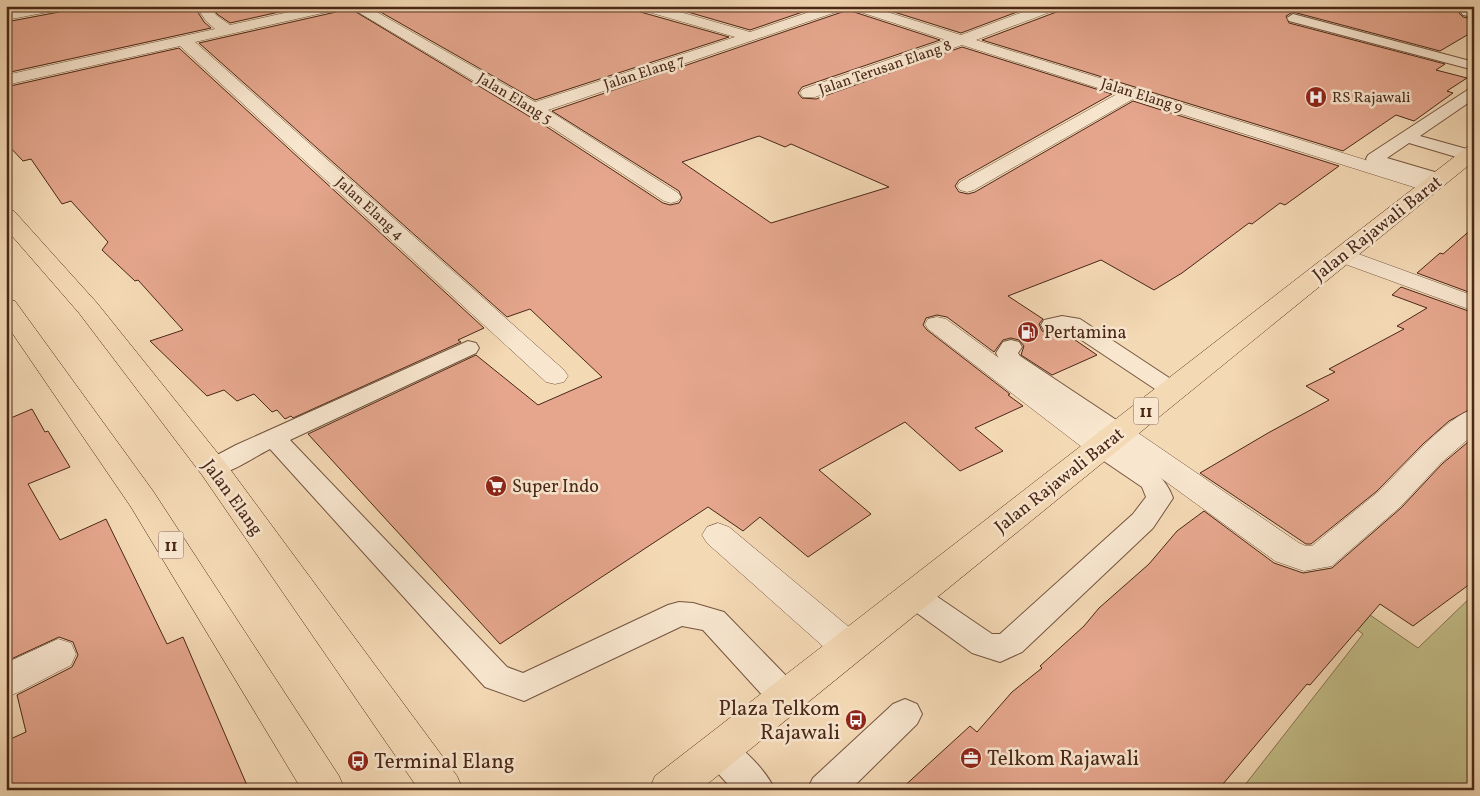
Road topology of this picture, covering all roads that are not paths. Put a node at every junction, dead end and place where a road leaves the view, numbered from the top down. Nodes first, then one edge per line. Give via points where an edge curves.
1 (59, 6) edge
2 (203, 6) edge
3 (336, 6) edge
4 (355, 6) edge
5 (842, 6) edge
6 (853, 6) edge
7 (1053, 6) edge
8 (654, 7) edge
9 (6, 16) edge
10 (1293, 18) dead end
11 (228, 31) junction
12 (752, 37) junction
13 (961, 40) junction
14 (184, 41) junction
15 (1474, 66) edge
16 (6, 80) edge
17 (1133, 92) junction
18 (1474, 92) edge
19 (809, 93) dead end
20 (536, 108) junction
21 (1407, 137) junction
22 (1471, 153) edge
23 (1435, 182) junction
24 (967, 186) dead end
25 (671, 197) dead end
26 (6, 216) edge
27 (1342, 255) junction
28 (1474, 304) edge
29 (6, 306) edge
30 (937, 324) dead end
31 (1052, 325) dead end
32 (1011, 347) dead end
33 (468, 348) dead end
34 (555, 376) dead end
35 (1172, 390) junction
36 (1474, 418) edge
37 (274, 438) junction
38 (1109, 440) junction
39 (213, 468) junction
40 (718, 535) dead end
41 (913, 595) junction
42 (848, 647) junction
43 (58, 654) dead end
44 (6, 681) edge
45 (785, 697) junction
46 (905, 714) dead end
47 (719, 750) junction
48 (325, 790) edge
49 (443, 790) edge
50 (669, 790) edge
51 (757, 790) edge
52 (825, 790) edge

1 - 9 street
2 - 11 street via 211,18
3 - 11 street
4 - 20 street, Jalan Elang 5
5 - 12 street, Jalan Elang 7
6 - 13 street, Jalan Elang 9
7 - 13 street, Jalan Terusan Elang 8
8 - 12 street
10 - 15 lane
11 - 14 street
12 - 20 street, Jalan Elang 7
13 - 17 street, Jalan Elang 9
13 - 19 street, Jalan Terusan Elang 8
14 - 16 street
14 - 34 street, Jalan Elang 4
17 - 23 street, Jalan Elang 9
17 - 24 street
18 - 21 lane
20 - 25 street, Jalan Elang 5
21 - 22 lane
21 - 23 lane via 1374,159
22 - 23 main road, Jalan Rajawali Barat / 11
23 - 27 main road, Jalan Rajawali Barat / 11
26 - 39 main road, Jalan Elang via 88,308
27 - 28 street
27 - 35 main road, Jalan Rajawali Barat / 11
29 - 48 main road, 11 via 142,499
30 - 38 street
31 - 35 lane via 1072,324
32 - 38 lane via 1007,353 1010,360
33 - 37 lane
35 - 38 main road, Jalan Rajawali Barat / 11
36 - 38 street via 1389,499 1320,557 1304,559 1287,552
37 - 39 lane
37 - 45 lane via 496,677 524,687 679,614 693,614 713,621
38 - 41 main road, Jalan Rajawali Barat / 11
38 - 41 lane via 1151,481 1160,498 1143,521 1010,643 1000,649 983,644
39 - 49 main road, Jalan Elang
40 - 42 street
41 - 42 main road, Jalan Rajawali Barat / 11
42 - 45 main road, Jalan Rajawali Barat / 11
43 - 44 street
45 - 47 main road, Jalan Rajawali Barat / 11
46 - 52 lane
47 - 50 main road, Jalan Rajawali Barat / 11
47 - 51 lane

